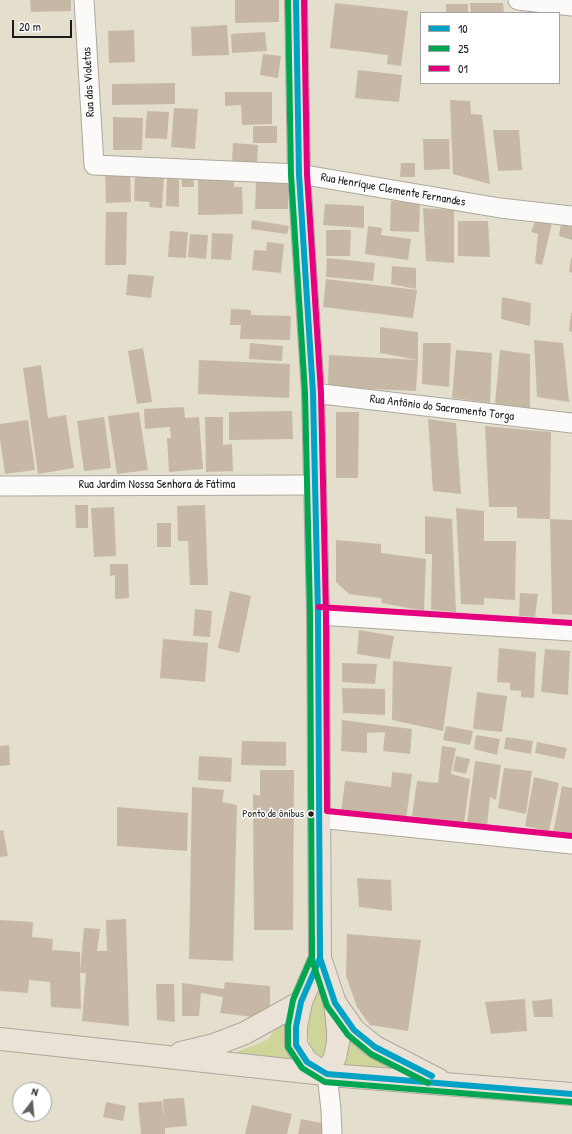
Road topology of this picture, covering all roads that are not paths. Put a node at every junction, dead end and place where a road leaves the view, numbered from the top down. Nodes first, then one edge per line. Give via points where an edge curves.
1 (84, 0) edge
2 (296, 0) edge
3 (518, 0) edge
4 (572, 6) edge
5 (94, 165) joint
6 (299, 174) junction
7 (572, 216) edge
8 (313, 393) junction
9 (572, 423) edge
10 (315, 485) junction
11 (0, 486) edge
12 (318, 615) junction
13 (572, 631) edge
14 (319, 818) junction
15 (572, 844) edge
16 (320, 958) junction
17 (300, 1002) junction
18 (334, 1003) junction
19 (0, 1039) edge
20 (165, 1056) junction
21 (326, 1074) junction
22 (447, 1084) junction
23 (572, 1094) edge
24 (332, 1134) edge

1 - 5 street, Rua das Violetas
2 - 6 main road
3 - 4 street
5 - 6 street, Rua Henrique Clemente Fernandes
6 - 7 street, Rua Henrique Clemente Fernandes via 500,208
6 - 8 main road
8 - 9 street, Rua Antônio do Sacramento Torga
8 - 10 main road
10 - 11 street, Rua Jardim Nossa Senhora de Fátima
10 - 12 main road
12 - 13 street
12 - 14 main road
14 - 15 street
14 - 16 main road
16 - 17 main road
16 - 18 main road
17 - 20 main road via 245,1033 214,1045
17 - 21 main road via 296,1045 307,1062
18 - 21 main road via 338,1042 335,1057
18 - 22 main road via 354,1030 375,1047
19 - 20 main road
20 - 21 main road
21 - 22 main road
21 - 24 street
22 - 23 main road

